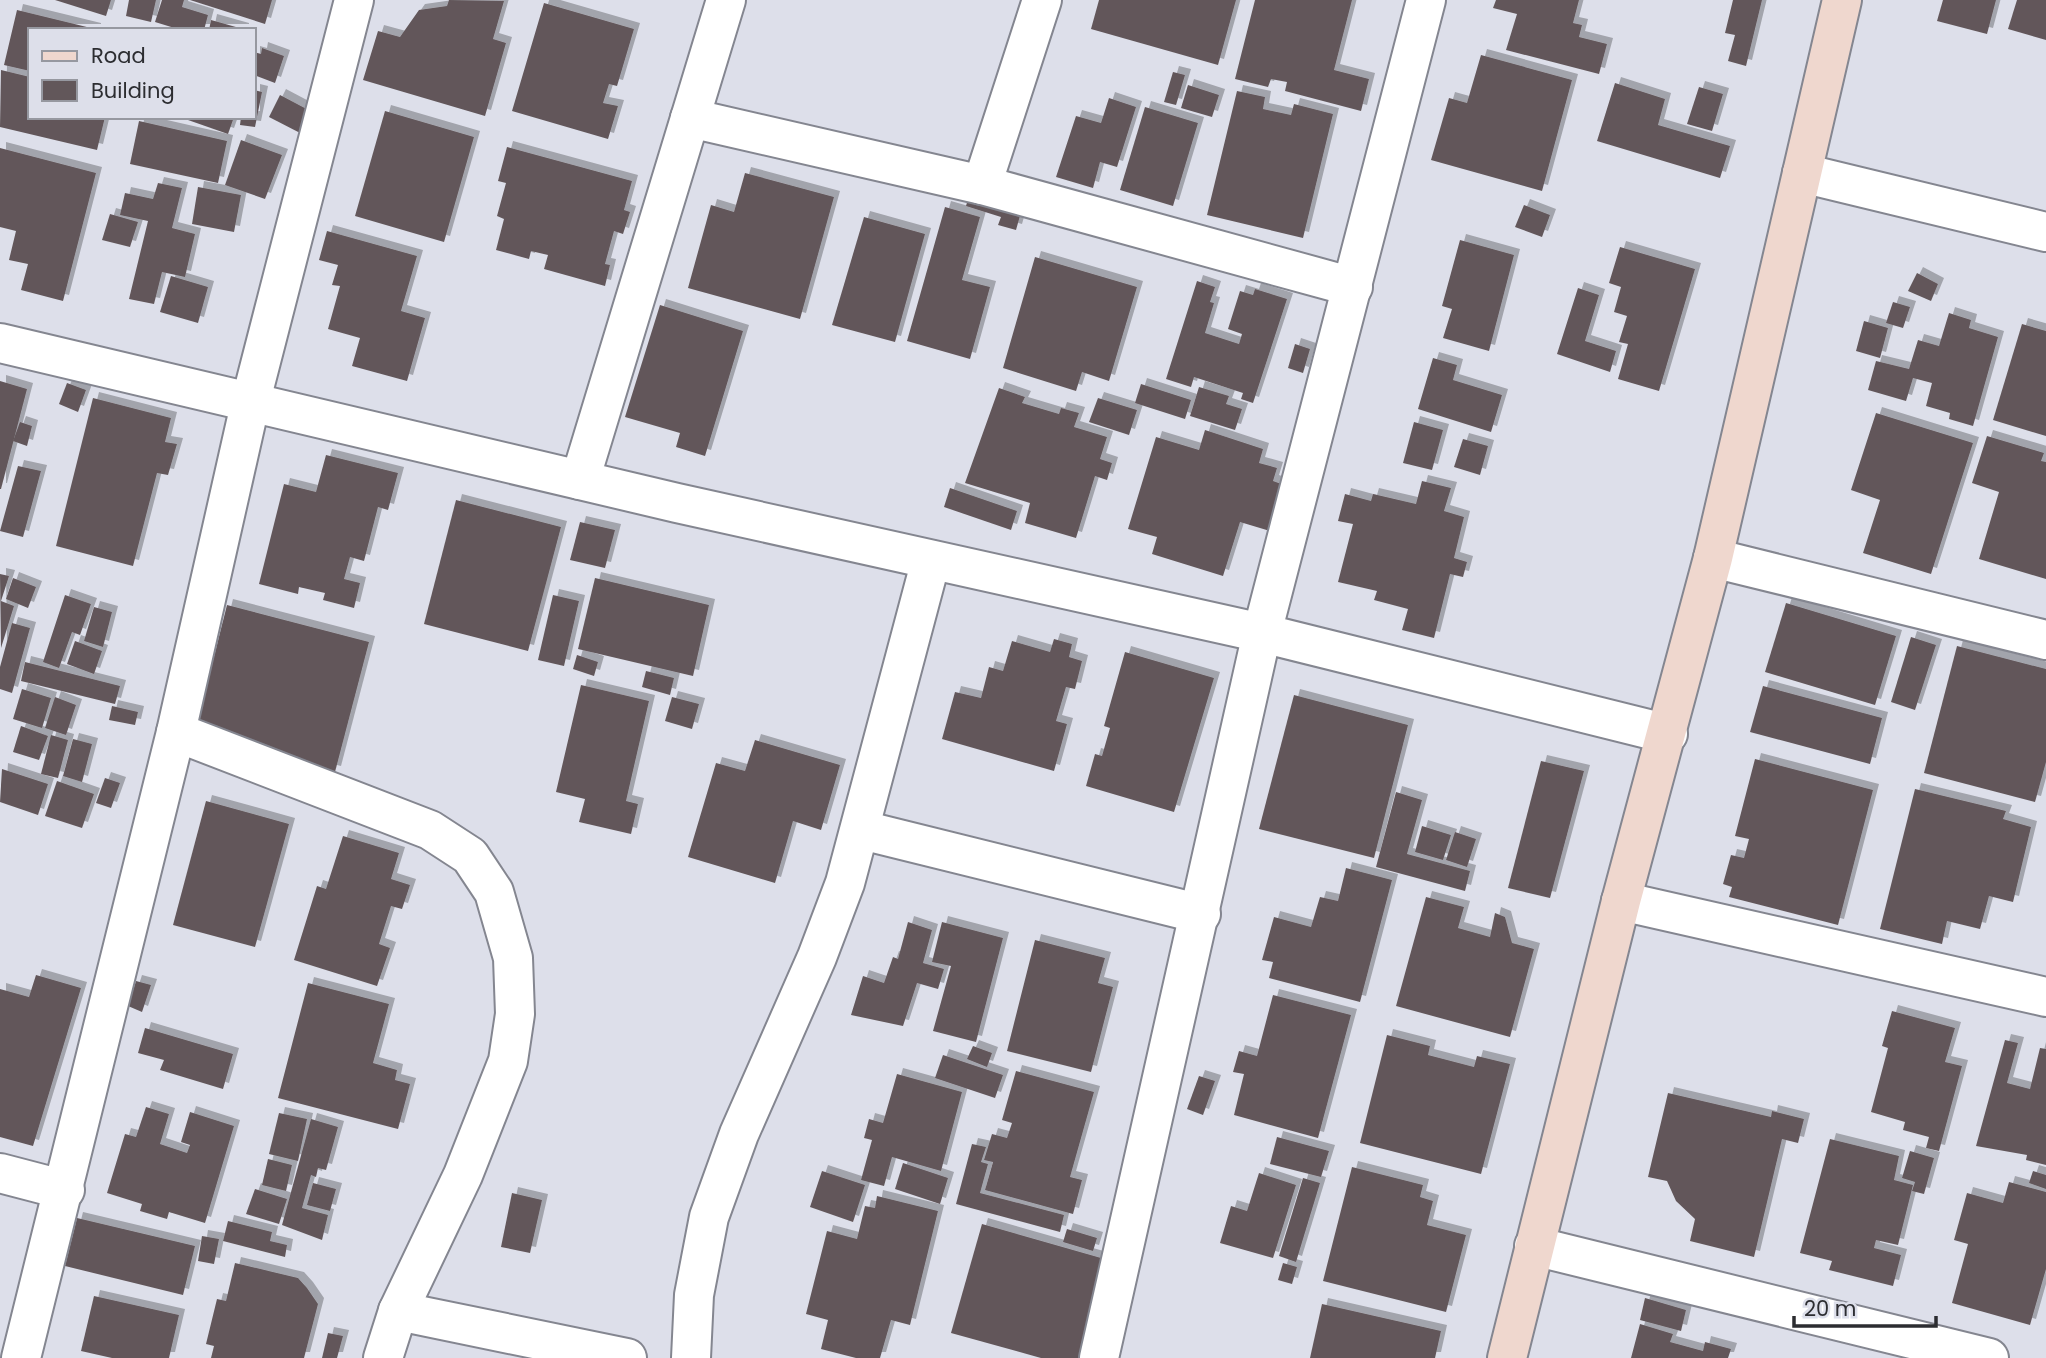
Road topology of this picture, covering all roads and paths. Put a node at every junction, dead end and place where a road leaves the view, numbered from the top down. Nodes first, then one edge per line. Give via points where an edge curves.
1 (354, 0) edge
2 (726, 0) edge
3 (1042, 0) edge
4 (1426, 0) edge
5 (1842, 0) edge
6 (690, 118) junction
7 (1802, 173) junction
8 (982, 185) junction
9 (2046, 232) edge
10 (1353, 287) junction
11 (0, 343) edge
12 (251, 400) junction
13 (580, 480) junction
14 (1713, 558) junction
15 (931, 560) junction
16 (1262, 633) junction
17 (2046, 640) edge
18 (176, 732) junction
19 (1668, 734) junction
20 (862, 830) junction
21 (1621, 901) junction
22 (1201, 915) junction
23 (2046, 998) edge
24 (0, 1173) edge
25 (65, 1191) junction
26 (1534, 1246) junction
27 (398, 1311) junction
28 (1938, 1352) edge
29 (22, 1358) edge
30 (383, 1358) edge
31 (627, 1358) edge
32 (691, 1358) edge
33 (1099, 1358) edge
34 (1507, 1358) edge
35 (1989, 1358) edge

1 - 12 street
2 - 6 street
3 - 8 street
4 - 10 street
5 - 7 street
6 - 8 street
6 - 13 street
7 - 9 street
7 - 14 street
8 - 10 street
10 - 16 street
11 - 12 street
12 - 13 street
12 - 18 street
13 - 15 street
14 - 17 street
14 - 19 street
15 - 16 street
15 - 20 street
16 - 19 street
16 - 22 street
18 - 25 street
18 - 27 street via 430,830 470,856 494,891 513,958 515,1014 508,1062 463,1175
19 - 21 street
20 - 22 street
20 - 32 street via 817,957 739,1134 709,1217 694,1295
21 - 23 street
21 - 26 street
22 - 33 street
24 - 25 street
25 - 29 street
26 - 28 street
26 - 34 street
27 - 30 street
27 - 31 street
28 - 35 street

